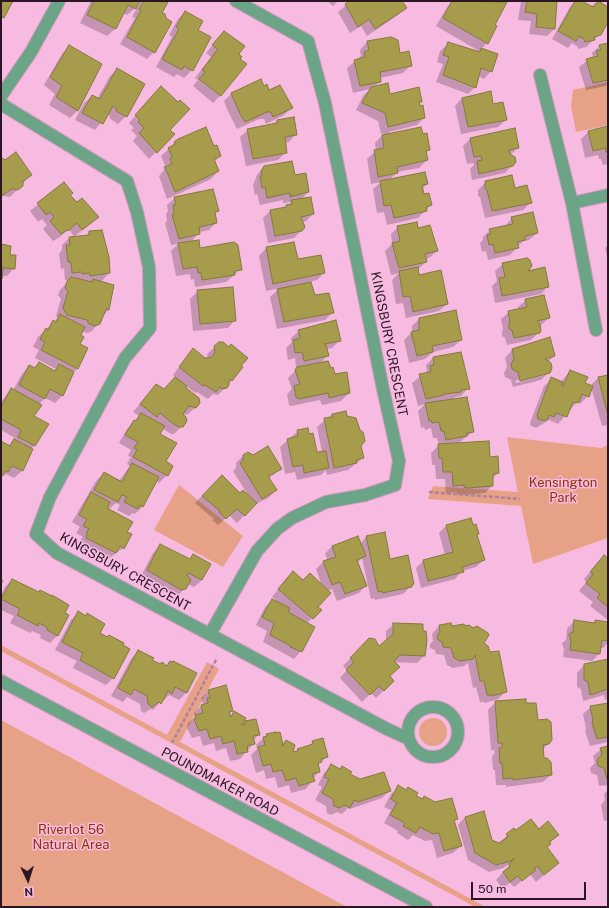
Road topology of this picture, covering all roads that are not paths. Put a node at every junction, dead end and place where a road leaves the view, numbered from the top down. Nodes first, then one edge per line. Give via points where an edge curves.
1 (59, 1) edge
2 (236, 1) edge
3 (540, 75) dead end
4 (1, 96) edge
5 (1, 104) edge
6 (608, 195) edge
7 (572, 203) junction
8 (596, 330) dead end
9 (210, 634) junction
10 (1, 681) edge
11 (409, 739) junction
12 (426, 907) edge

1 - 4 street via 31,52
2 - 9 street, KINGSBURY CRESCENT via 308,41 325,103 399,461 395,485 365,495 326,502 292,518 277,529 257,551
3 - 7 street
5 - 9 street, KINGSBURY CRESCENT via 127,181 150,267 150,328 125,358 50,497 36,534 57,553
6 - 7 street
7 - 8 street
9 - 11 street, KINGSBURY CRESCENT via 387,730
10 - 12 street, POUNDMAKER ROAD
11 - 11 street, KINGSBURY CRESCENT via 418,752 425,756 441,756 451,750 457,740 457,723 446,710 429,707 414,715 408,731

